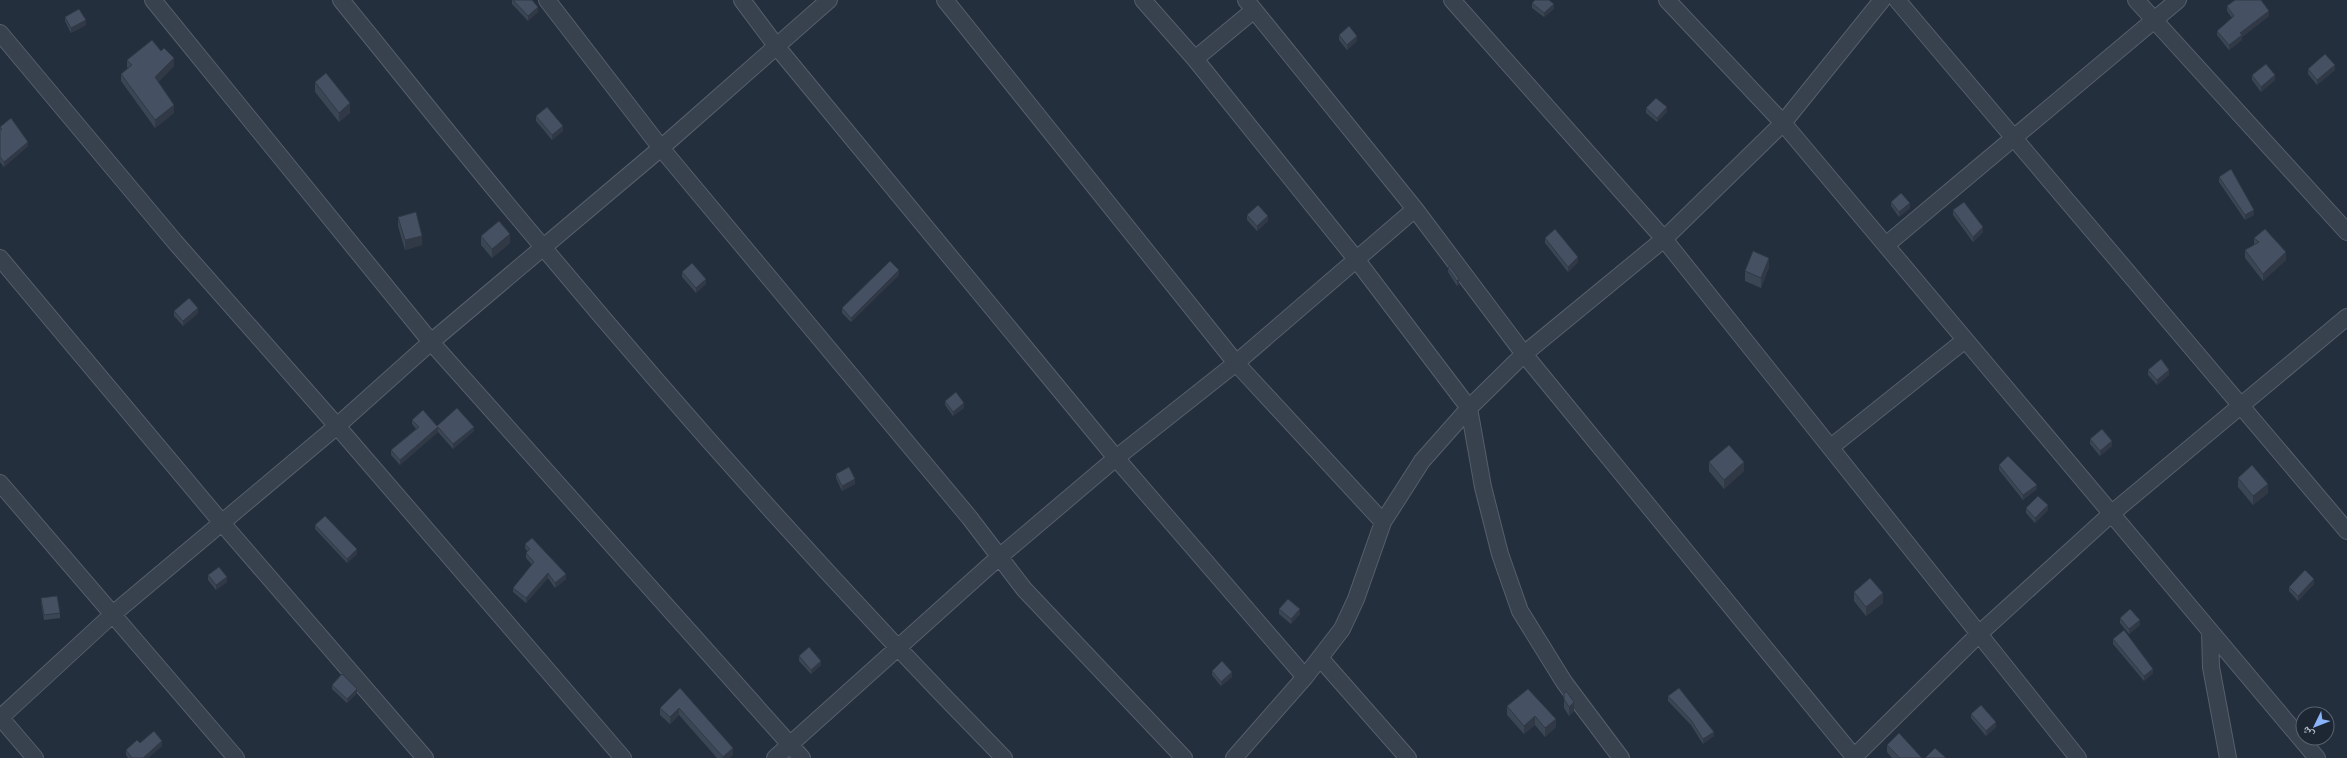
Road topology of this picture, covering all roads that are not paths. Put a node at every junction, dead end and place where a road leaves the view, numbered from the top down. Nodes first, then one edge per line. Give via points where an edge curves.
1 (153, 0) edge
2 (341, 0) edge
3 (547, 0) edge
4 (742, 0) edge
5 (829, 0) edge
6 (944, 0) edge
7 (1143, 0) edge
8 (1452, 0) edge
9 (1667, 0) edge
10 (1882, 0) edge
11 (1897, 0) edge
12 (2136, 0) edge
13 (2178, 0) edge
14 (1250, 5) edge
15 (2152, 20) junction
16 (0, 33) edge
17 (777, 47) junction
18 (1195, 59) junction
19 (1783, 123) junction
20 (2014, 136) junction
21 (661, 148) junction
22 (1415, 209) junction
23 (2347, 232) edge
24 (1664, 239) junction
25 (1886, 245) junction
26 (543, 248) junction
27 (0, 258) edge
28 (1356, 259) junction
29 (2347, 316) edge
30 (1965, 340) junction
31 (431, 342) junction
32 (1524, 354) junction
33 (1236, 363) junction
34 (2242, 405) junction
35 (1470, 408) junction
36 (336, 426) junction
37 (1831, 447) junction
38 (1116, 458) junction
39 (0, 483) edge
40 (2111, 514) junction
41 (1383, 522) junction
42 (222, 523) junction
43 (2347, 531) edge
44 (998, 558) junction
45 (113, 614) junction
46 (2210, 631) junction
47 (1980, 632) junction
48 (896, 648) junction
49 (1320, 658) junction
50 (1305, 677) junction
51 (0, 717) edge
52 (789, 745) junction
53 (35, 758) edge
54 (236, 758) edge
55 (425, 758) edge
56 (622, 758) edge
57 (775, 758) edge
58 (802, 758) edge
59 (1004, 758) edge
60 (1184, 758) edge
61 (1234, 758) edge
62 (1408, 758) edge
63 (1621, 758) edge
64 (1855, 758) edge
65 (2078, 758) edge
66 (2228, 758) edge
67 (2317, 758) edge

1 - 31 street
2 - 26 street
3 - 21 street
4 - 17 street
5 - 17 street
6 - 33 street
7 - 18 street
8 - 24 street
9 - 19 street
10 - 19 street
11 - 20 street
12 - 15 street
13 - 15 street
14 - 18 street
14 - 22 street
15 - 20 street
15 - 23 street
16 - 36 street via 175,242
17 - 21 street
17 - 38 street
18 - 28 street
19 - 24 street
19 - 25 street
20 - 25 street
20 - 34 street
21 - 26 street
21 - 44 street via 964,511
22 - 28 street
22 - 32 street
24 - 32 street
24 - 37 street
25 - 30 street
26 - 31 street
26 - 48 street via 790,532
27 - 42 street
28 - 33 street
28 - 35 street
29 - 34 street
30 - 37 street
30 - 40 street
31 - 36 street
31 - 52 street
32 - 35 street
32 - 64 street
33 - 38 street
33 - 41 street
34 - 40 street
34 - 43 street
35 - 41 street via 1422,461
35 - 63 street via 1483,487 1500,554 1520,611 1564,682
36 - 42 street
36 - 56 street
37 - 47 street
38 - 44 street
38 - 50 street
39 - 45 street
40 - 46 street
40 - 47 street
41 - 49 street via 1342,629
42 - 45 street
42 - 55 street
44 - 48 street
44 - 60 street via 1062,631
45 - 51 street
45 - 54 street
46 - 66 street via 2211,667
46 - 67 street
47 - 64 street
47 - 65 street
48 - 52 street
48 - 59 street
49 - 50 street
49 - 62 street
50 - 61 street
51 - 53 street
52 - 57 street
52 - 58 street

